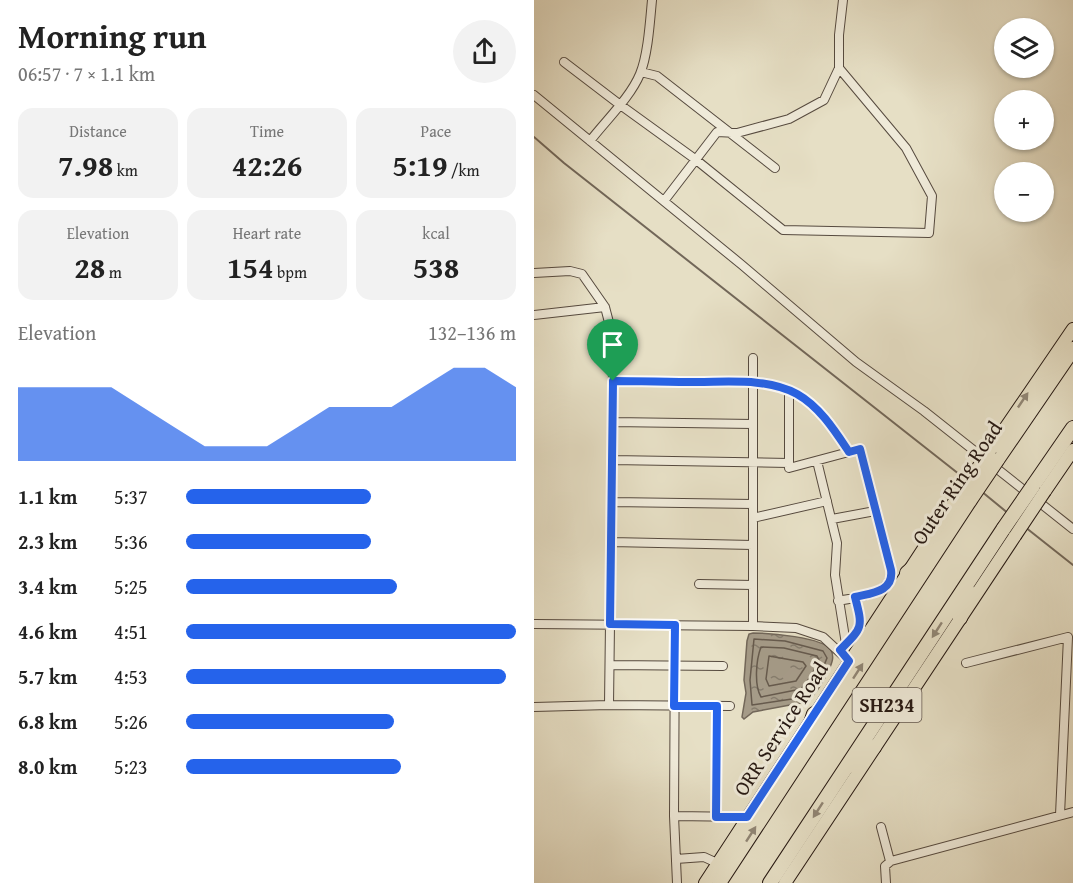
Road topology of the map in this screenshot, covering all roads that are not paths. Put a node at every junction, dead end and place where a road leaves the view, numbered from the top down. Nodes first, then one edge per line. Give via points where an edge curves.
1 (652, 0) edge
2 (843, 0) edge
3 (564, 62) dead end
4 (839, 68) junction
5 (641, 72) junction
6 (534, 95) edge
7 (619, 104) junction
8 (730, 132) junction
9 (590, 141) junction
10 (695, 159) junction
11 (776, 168) dead end
12 (664, 201) junction
13 (534, 273) edge
14 (605, 307) junction
15 (534, 315) edge
16 (1073, 329) edge
17 (1073, 349) edge
18 (753, 358) dead end
19 (613, 381) junction
20 (753, 382) junction
21 (789, 391) junction
22 (613, 422) junction
23 (753, 424) junction
24 (1073, 428) edge
25 (1073, 450) edge
26 (849, 452) junction
27 (994, 454) junction
28 (612, 460) junction
29 (817, 460) junction
30 (753, 463) junction
31 (789, 463) junction
32 (1039, 489) junction
33 (965, 497) junction
34 (827, 501) junction
35 (612, 502) junction
36 (753, 504) junction
37 (876, 511) junction
38 (753, 518) junction
39 (832, 519) junction
40 (1073, 530) edge
41 (1010, 532) junction
42 (611, 542) junction
43 (942, 542) junction
44 (753, 545) junction
45 (907, 573) junction
46 (973, 575) junction
47 (699, 584) dead end
48 (753, 585) junction
49 (855, 597) junction
50 (838, 602) junction
51 (960, 618) junction
52 (534, 624) edge
53 (610, 624) junction
54 (675, 625) junction
55 (753, 626) junction
56 (843, 647) junction
57 (849, 661) junction
58 (966, 663) dead end
59 (610, 664) junction
60 (674, 665) junction
61 (723, 666) dead end
62 (609, 705) junction
63 (674, 706) junction
64 (717, 706) junction
65 (730, 706) dead end
66 (534, 707) edge
67 (814, 714) junction
68 (874, 747) junction
69 (797, 763) junction
70 (840, 776) junction
71 (1073, 812) edge
72 (1060, 815) junction
73 (674, 816) junction
74 (716, 817) junction
75 (747, 817) junction
76 (881, 827) dead end
77 (675, 859) junction
78 (890, 861) junction
79 (717, 863) junction
80 (676, 883) edge
81 (705, 883) edge
82 (719, 883) edge
83 (770, 883) edge
84 (785, 883) edge
85 (886, 883) edge

1 - 5 street
2 - 4 street
3 - 7 street
4 - 8 street via 824,100 789,119
4 - 10 street via 906,148 932,196 929,233 783,230
5 - 7 street
5 - 8 street via 657,76
6 - 9 street
7 - 9 street
7 - 10 street
8 - 10 street via 717,132
8 - 11 street
9 - 12 street
10 - 12 street
12 - 40 street via 856,362
13 - 14 street via 582,274
14 - 15 street
14 - 19 street via 612,334
27 -> 16 main road
17 - 27 highway, Outer Ring Road / SH234
18 - 20 street
19 - 20 street
19 - 22 street
20 - 21 street
20 - 23 street
21 - 26 street via 817,410
21 - 31 street
22 - 23 street
22 - 28 street
23 - 30 street
24 - 32 highway, SH234
25 - 32 main road
26 - 29 street
26 - 37 street via 860,449
27 - 33 highway, Outer Ring Road / SH234, bridge
28 - 30 street
28 - 35 street
29 - 31 street via 789,468
29 - 34 street
30 - 31 street
30 - 36 street
32 - 41 highway, SH234, bridge
33 - 43 highway, Outer Ring Road / SH234
33 - 45 main road, ORR Service Road
34 - 38 street
34 - 39 street
35 - 36 street
35 - 42 street
36 - 38 street
37 - 39 street
37 - 49 street via 891,579 884,589
38 - 44 street
39 - 50 street via 837,543 834,567
41 - 46 highway, SH234
41 - 51 main road
42 - 44 street
42 - 53 street
43 - 45 highway
69 -> 43 highway, Outer Ring Road / SH234
44 - 48 street
45 - 57 main road, ORR Service Road
46 - 51 highway
46 -> 70 highway, SH234
47 - 48 street
48 - 55 street
49 - 50 street
49 - 56 street via 861,625
50 - 56 street
51 - 68 main road
52 - 53 street
53 - 54 street
53 - 59 street
54 - 55 street
54 - 60 street
55 - 56 street via 805,630
56 - 57 street
57 - 67 main road, ORR Service Road
58 - 72 street via 1068,637
59 - 60 street
59 - 62 street
60 - 61 street
60 - 63 street
62 - 63 street
62 - 66 street
63 - 64 street
63 - 73 street
64 - 65 street
64 - 74 street
67 - 69 highway
67 - 75 main road, ORR Service Road
68 - 70 highway
68 - 84 main road
82 -> 69 highway, Outer Ring Road / SH234
70 -> 83 highway, SH234
71 - 72 street
72 - 78 street
73 - 74 street
73 - 77 street
74 - 75 street
75 - 79 main road, ORR Service Road
76 - 78 street
77 - 79 street via 704,858
77 - 80 street
78 - 85 street via 885,866
79 - 81 main road, ORR Service Road

